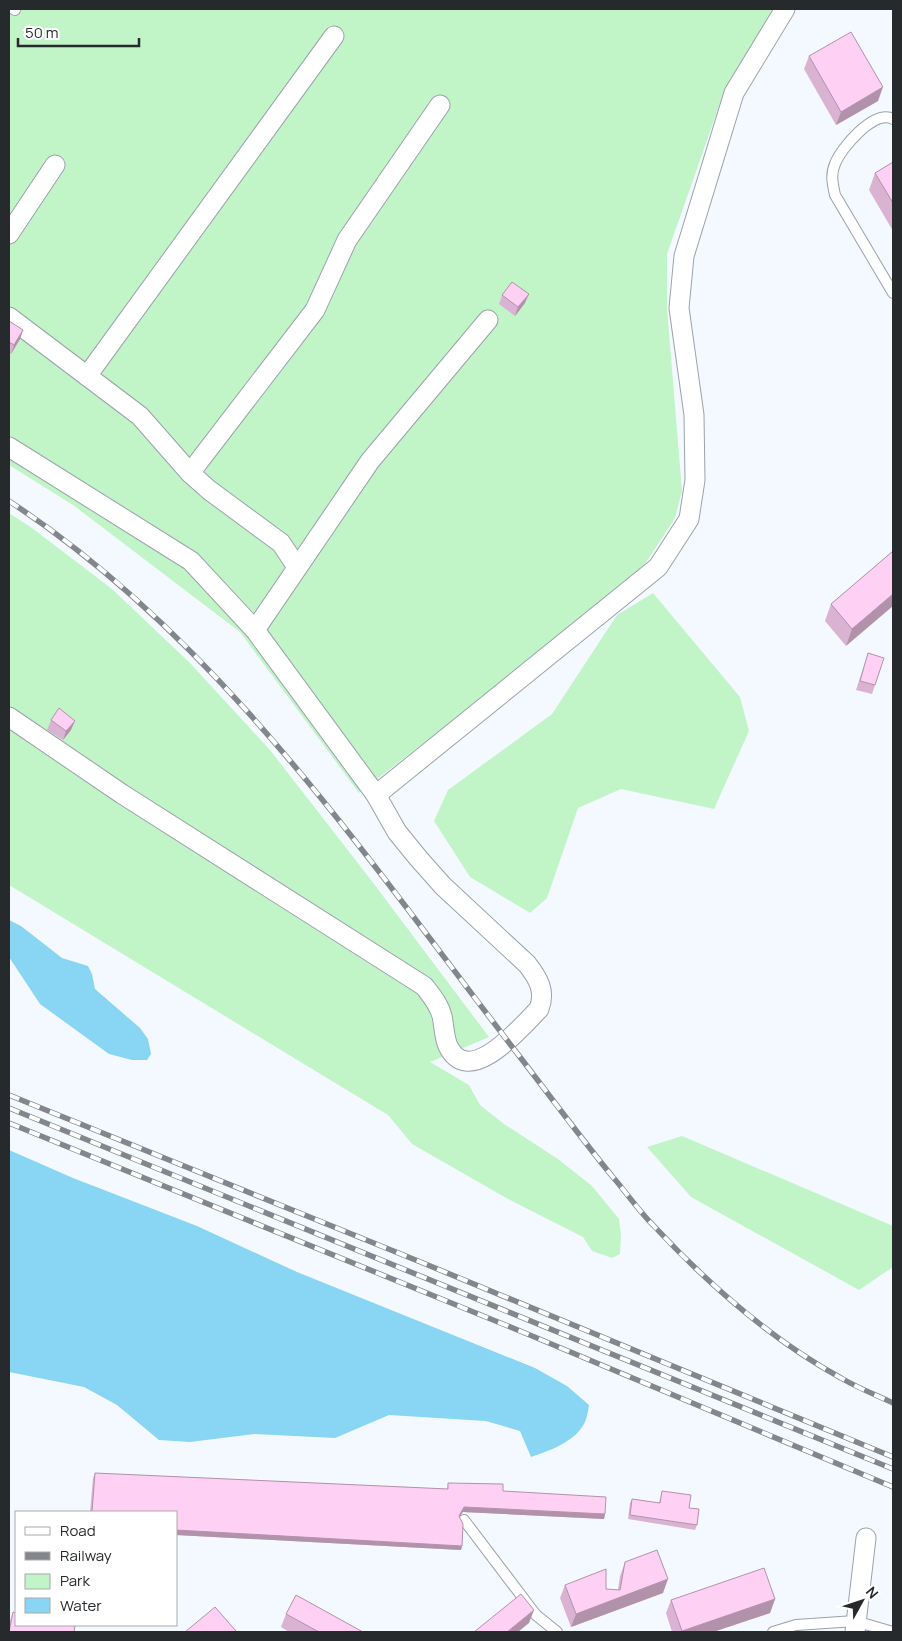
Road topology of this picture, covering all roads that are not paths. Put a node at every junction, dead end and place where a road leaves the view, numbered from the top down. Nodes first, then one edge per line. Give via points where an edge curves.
1 (785, 9) edge
2 (334, 36) dead end
3 (440, 106) dead end
4 (893, 119) edge
5 (55, 165) dead end
6 (9, 234) edge
7 (893, 292) edge
8 (9, 317) edge
9 (488, 320) dead end
10 (87, 376) junction
11 (9, 447) edge
12 (190, 473) junction
13 (298, 567) junction
14 (255, 630) junction
15 (9, 717) edge
16 (376, 795) junction
17 (464, 1520) dead end
18 (866, 1538) dead end
19 (855, 1627) edge
20 (557, 1632) edge
21 (772, 1632) edge
22 (893, 1632) edge

1 - 16 street via 734,94 684,256 679,308 694,415 695,480 689,519 658,567
2 - 10 street
3 - 12 street via 347,240 315,310
4 - 7 lane via 878,119 862,129 844,149 831,179 835,196
5 - 6 street
8 - 10 street
9 - 13 street via 370,461
10 - 12 street via 140,416
11 - 14 street via 191,561
12 - 13 street via 281,543
13 - 14 street
14 - 16 street
15 - 16 street via 122,794 424,986 441,1013 448,1045 455,1056 465,1061 488,1056 539,1009 542,988 538,978 419,860 396,832
17 - 20 lane via 536,1615
18 - 19 street
19 - 21 lane via 796,1625
19 - 22 lane

